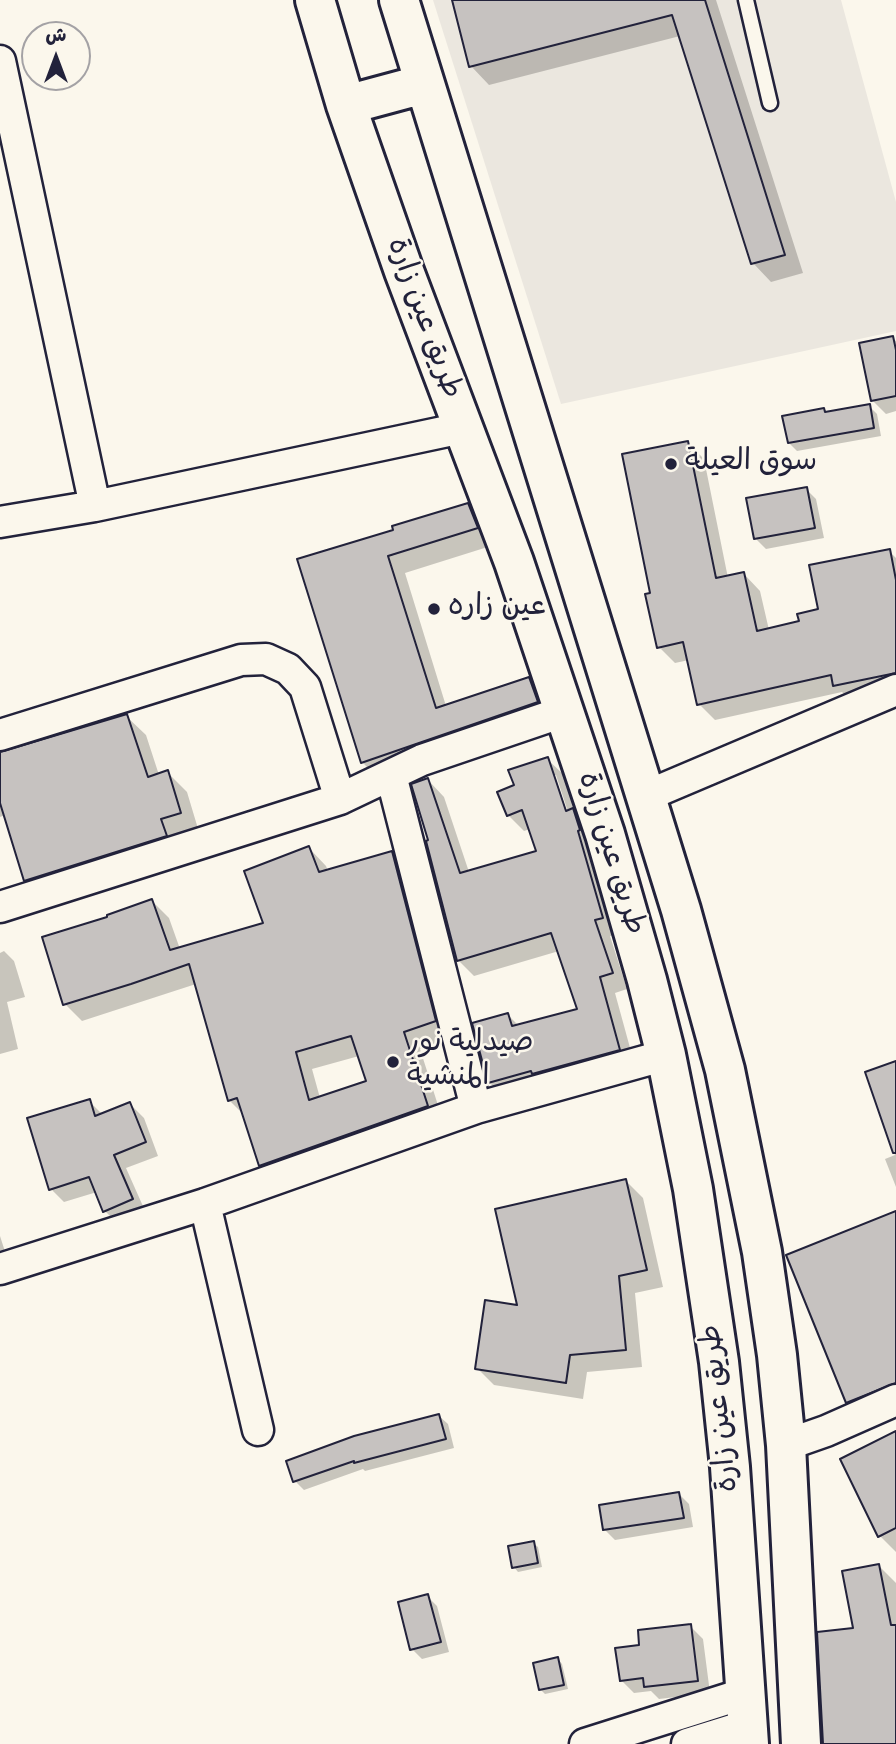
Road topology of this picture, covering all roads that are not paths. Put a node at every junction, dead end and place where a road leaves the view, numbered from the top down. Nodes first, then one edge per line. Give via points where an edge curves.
1 (315, 0) edge
2 (399, 0) edge
3 (746, 0) edge
4 (0, 61) edge
5 (425, 84) junction
6 (770, 103) dead end
7 (346, 105) junction
8 (462, 428) junction
9 (95, 506) junction
10 (0, 522) edge
11 (896, 690) edge
12 (563, 712) junction
13 (0, 735) edge
14 (390, 775) junction
15 (646, 796) junction
16 (340, 799) junction
17 (0, 907) edge
18 (666, 1055) junction
19 (476, 1108) junction
20 (205, 1204) junction
21 (0, 1269) edge
22 (896, 1400) edge
23 (258, 1430) dead end
24 (786, 1445) junction
25 (748, 1721) edge
26 (702, 1730) edge
27 (585, 1744) edge
28 (801, 1744) edge

1 - 7 main road, طريق عين زارة
2 - 5 main road, طريق عين زارة
3 - 6 lane
4 - 9 street
5 - 7 main road
5 - 15 main road, طريق عين زارة
7 - 8 main road, طريق عين زارة
8 - 9 street
8 - 12 main road, طريق عين زارة via 514,562
9 - 10 street
11 - 15 street
12 - 14 street
12 - 18 main road, طريق عين زارة via 627,907
13 - 16 street via 241,660 266,659 288,669 305,687
14 - 16 street
14 - 19 street
15 - 24 main road, طريق عين زارة via 706,995 744,1156 777,1355
16 - 17 street
18 - 19 street
18 - 25 main road, طريق عين زارة via 693,1189 719,1362
19 - 20 street
20 - 21 street
20 - 23 street
22 - 24 street
24 - 28 main road, طريق عين زارة
25 - 26 street
26 - 27 street

